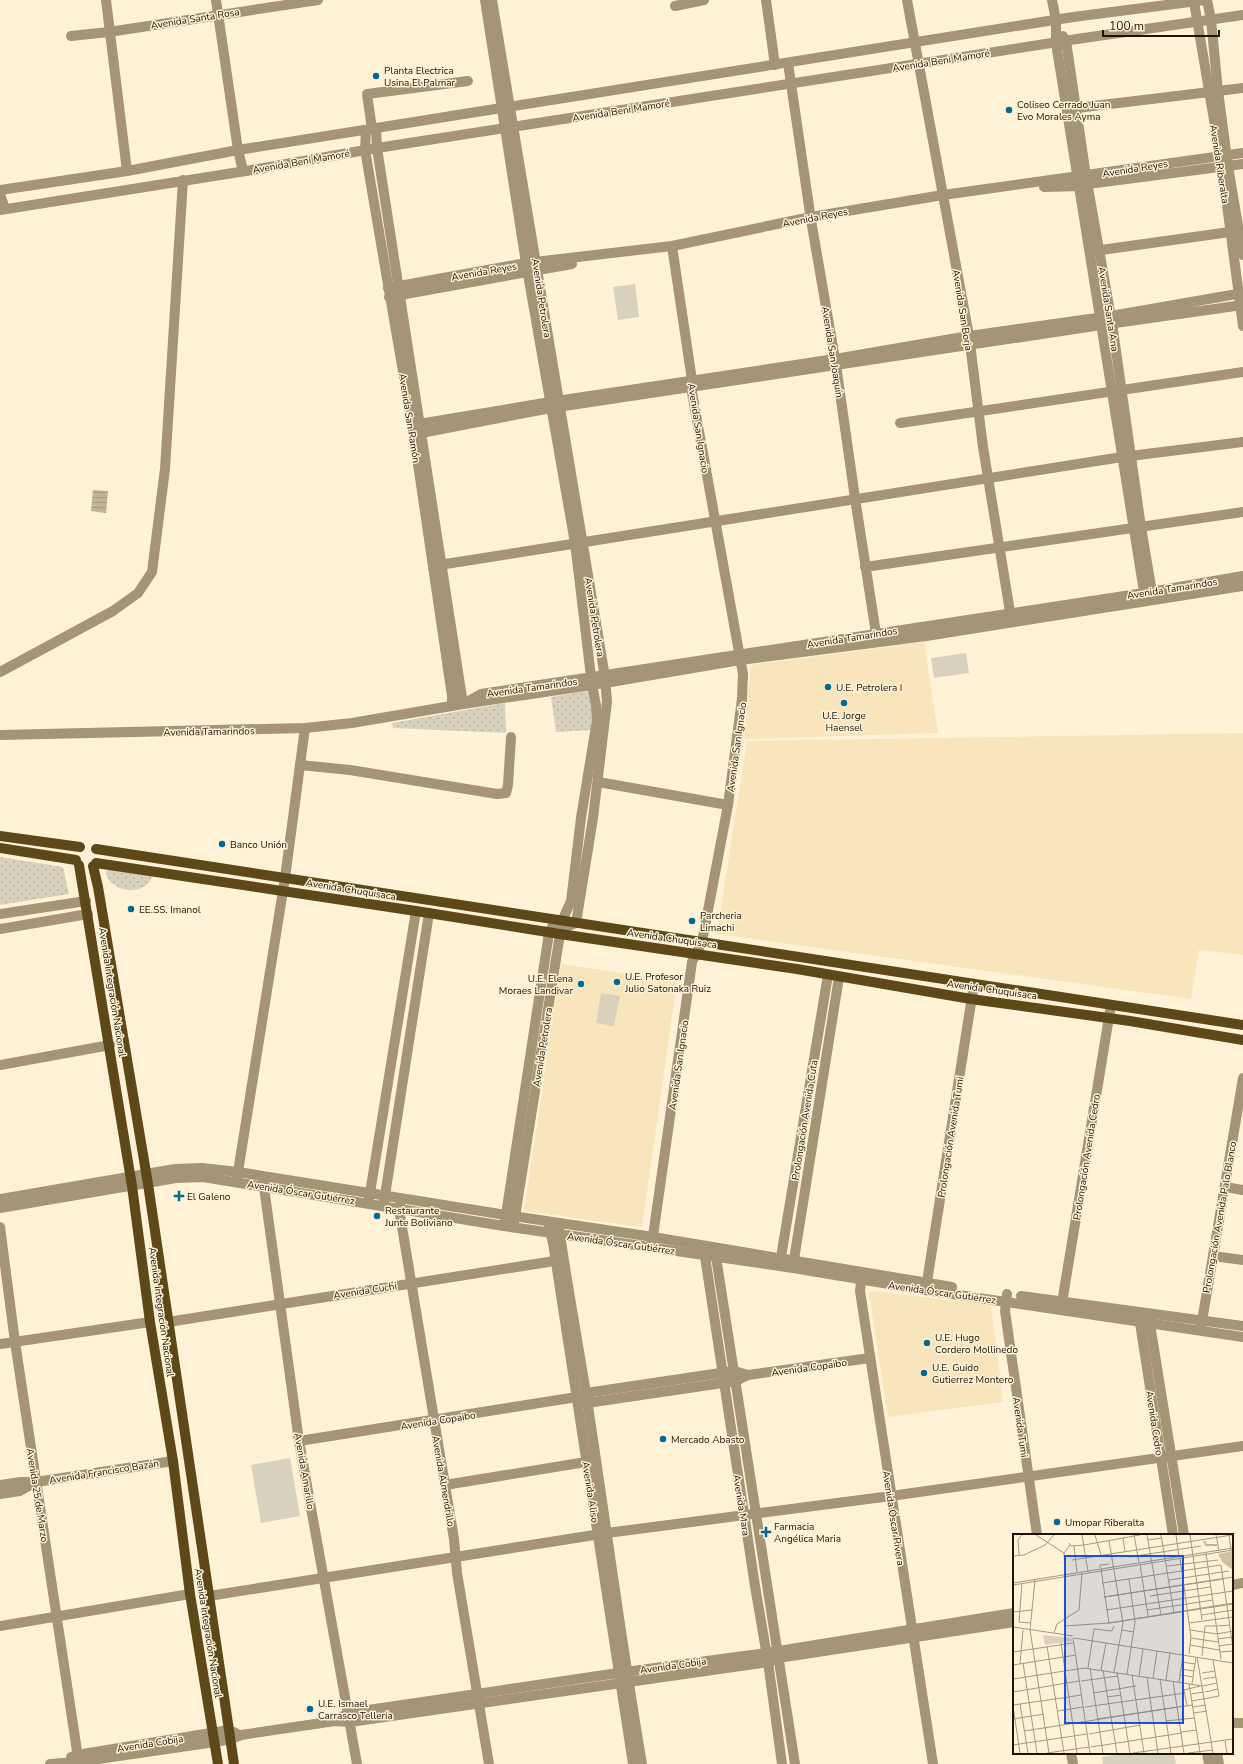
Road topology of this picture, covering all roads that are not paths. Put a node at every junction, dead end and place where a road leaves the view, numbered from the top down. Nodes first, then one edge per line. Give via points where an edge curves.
1 (106, 0) edge
2 (216, 0) edge
3 (318, 0) edge
4 (485, 0) edge
5 (492, 0) edge
6 (704, 0) edge
7 (766, 0) edge
8 (907, 0) edge
9 (1052, 0) edge
10 (1201, 1) edge
11 (675, 6) dead end
12 (217, 15) junction
13 (1243, 15) edge
14 (1056, 20) junction
15 (1212, 20) junction
16 (1197, 21) junction
17 (109, 32) junction
18 (72, 36) dead end
19 (915, 42) junction
20 (1061, 42) junction
21 (788, 63) junction
22 (920, 64) junction
23 (776, 65) junction
24 (468, 81) dead end
25 (792, 84) junction
26 (1243, 88) edge
27 (1214, 92) junction
28 (506, 108) junction
29 (1077, 108) junction
30 (1067, 112) junction
31 (510, 128) junction
32 (371, 129) junction
33 (377, 148) junction
34 (238, 150) junction
35 (366, 150) junction
36 (1243, 153) edge
37 (1223, 155) junction
38 (1243, 164) edge
39 (1225, 166) junction
40 (127, 171) junction
41 (243, 171) junction
42 (182, 180) junction
43 (1082, 181) junction
44 (0, 190) edge
45 (0, 194) edge
46 (944, 197) junction
47 (3, 209) edge
48 (811, 219) junction
49 (1238, 230) edge
50 (673, 248) junction
51 (1100, 250) junction
52 (1088, 252) junction
53 (1243, 255) edge
54 (532, 267) junction
55 (394, 292) junction
56 (1240, 294) edge
57 (1242, 305) edge
58 (1112, 320) junction
59 (1100, 321) junction
60 (1243, 326) edge
61 (969, 341) junction
62 (835, 362) junction
63 (1243, 372) edge
64 (692, 383) junction
65 (1116, 390) junction
66 (555, 404) junction
67 (978, 412) junction
68 (900, 423) dead end
69 (417, 429) junction
70 (1243, 442) edge
71 (1127, 456) junction
72 (988, 478) junction
73 (854, 498) junction
74 (1243, 512) edge
75 (715, 522) junction
76 (1137, 527) junction
77 (579, 542) junction
78 (1001, 549) junction
79 (438, 565) junction
80 (865, 567) junction
81 (1243, 576) edge
82 (1243, 586) edge
83 (1149, 597) junction
84 (1011, 617) junction
85 (877, 637) junction
86 (739, 657) junction
87 (0, 672) edge
88 (605, 680) junction
89 (592, 681) junction
90 (463, 704) junction
91 (452, 706) junction
92 (305, 728) junction
93 (0, 735) edge
94 (511, 737) dead end
95 (300, 764) junction
96 (598, 782) junction
97 (728, 805) junction
98 (582, 812) junction
99 (593, 813) junction
100 (0, 836) edge
101 (80, 847) junction
102 (0, 848) edge
103 (96, 849) junction
104 (78, 862) junction
105 (95, 864) junction
106 (285, 878) junction
107 (283, 891) junction
108 (86, 901) junction
109 (416, 911) junction
110 (429, 913) junction
111 (0, 914) edge
112 (88, 914) junction
113 (562, 921) junction
114 (576, 923) junction
115 (0, 929) edge
116 (549, 933) junction
117 (560, 934) junction
118 (702, 942) junction
119 (696, 954) junction
120 (799, 956) junction
121 (797, 969) junction
122 (828, 975) junction
123 (839, 977) junction
124 (974, 984) junction
125 (971, 999) junction
126 (1112, 1005) junction
127 (1109, 1018) junction
128 (1243, 1025) edge
129 (1243, 1040) edge
130 (110, 1045) junction
131 (0, 1065) edge
132 (1243, 1078) edge
133 (1239, 1123) edge
134 (146, 1173) junction
135 (237, 1177) junction
136 (131, 1181) junction
137 (263, 1181) junction
138 (148, 1184) junction
139 (1225, 1187) junction
140 (1243, 1190) edge
141 (369, 1198) junction
142 (0, 1199) edge
143 (384, 1201) junction
144 (400, 1204) junction
145 (0, 1208) edge
146 (510, 1216) junction
147 (548, 1221) junction
148 (559, 1223) junction
149 (509, 1226) junction
150 (0, 1227) edge
151 (555, 1234) junction
152 (653, 1237) junction
153 (652, 1247) junction
154 (704, 1250) junction
155 (717, 1253) junction
156 (1213, 1256) junction
157 (559, 1260) junction
158 (1243, 1260) edge
159 (781, 1262) junction
160 (793, 1264) junction
161 (861, 1276) junction
162 (411, 1283) junction
163 (926, 1287) junction
164 (1006, 1298) junction
165 (279, 1304) junction
166 (1062, 1306) junction
167 (1141, 1312) junction
168 (1153, 1314) junction
169 (1202, 1320) junction
170 (150, 1322) junction
171 (168, 1322) junction
172 (1140, 1323) junction
173 (1150, 1324) junction
174 (1243, 1326) edge
175 (1200, 1332) junction
176 (1243, 1337) edge
177 (15, 1342) junction
178 (0, 1344) edge
179 (870, 1358) junction
180 (735, 1376) junction
181 (722, 1378) junction
182 (583, 1398) junction
183 (434, 1421) junction
184 (299, 1441) junction
185 (1243, 1446) edge
186 (1171, 1456) junction
187 (1161, 1458) junction
188 (173, 1461) junction
189 (591, 1461) junction
190 (1028, 1477) junction
191 (36, 1482) junction
192 (0, 1485) edge
193 (445, 1485) junction
194 (0, 1494) edge
195 (891, 1496) junction
196 (757, 1514) junction
197 (744, 1516) junction
198 (602, 1534) junction
199 (1037, 1534) edge
200 (1173, 1534) edge
201 (1184, 1534) edge
202 (455, 1556) junction
203 (324, 1579) junction
204 (1243, 1584) edge
205 (1233, 1585) edge
206 (190, 1594) junction
207 (209, 1596) junction
208 (1013, 1613) edge
209 (57, 1618) junction
210 (1013, 1622) edge
211 (0, 1626) edge
212 (913, 1634) junction
213 (772, 1656) junction
214 (623, 1677) junction
215 (478, 1698) junction
216 (349, 1717) junction
217 (230, 1735) junction
218 (214, 1738) junction
219 (1071, 1754) edge
220 (1207, 1754) edge
221 (1217, 1754) edge
222 (78, 1761) edge
223 (55, 1763) edge
224 (218, 1764) edge
225 (234, 1764) edge
226 (357, 1764) edge
227 (490, 1764) edge
228 (633, 1764) edge
229 (642, 1764) edge
230 (782, 1764) edge
231 (795, 1764) edge
232 (933, 1764) edge
233 (1073, 1764) edge
234 (1208, 1764) edge
235 (1218, 1764) edge

1 - 17 street
2 - 12 street
3 - 12 street, Avenida Santa Rosa
4 - 28 street, Avenida Petrolera
5 - 28 street, Avenida Petrolera
6 - 11 street
7 - 23 street
8 - 19 street, Avenida San Borja
9 - 14 street, Avenida Santa Ana
10 - 14 street, Avenida Beni Mamoré
10 - 15 street, Avenida Riberalta
10 - 16 street, Avenida Riberalta
12 - 17 street, Avenida Santa Rosa
12 - 34 street
13 - 15 street, Avenida Beni Mamoré
14 - 19 street, Avenida Beni Mamoré
14 - 20 street, Avenida Santa Ana
15 - 16 street, Avenida Beni Mamoré
15 - 27 street, Avenida Riberalta
16 - 20 street, Avenida Beni Mamoré
16 - 27 street, Avenida Riberalta
17 - 18 street, Avenida Santa Rosa
17 - 40 street
19 - 21 street, Avenida Beni Mamoré
19 - 22 street, Avenida San Borja
20 - 22 street, Avenida Beni Mamoré
20 - 29 street, Avenida Santa Ana
20 - 30 street, Avenida Santa Ana
21 - 23 street, Avenida Beni Mamoré
21 - 25 street, Avenida San Joaquín
22 - 25 street, Avenida Beni Mamoré
22 - 46 street, Avenida San Borja
23 - 28 street, Avenida Beni Mamoré
24 - 32 street via 367,94
25 - 31 street, Avenida Beni Mamoré
25 - 48 street, Avenida San Joaquín
26 - 27 street
27 - 29 street
27 - 37 street, Avenida Riberalta
28 - 31 street, Avenida Petrolera
28 - 32 street, Avenida Beni Mamoré
29 - 30 street
29 - 43 street, Avenida Santa Ana
30 - 43 street, Avenida Santa Ana
31 - 33 street, Avenida Beni Mamoré
31 - 54 street, Avenida Petrolera
32 - 33 street, Avenida San Ramón
32 - 34 street, Avenida Beni Mamoré
32 - 35 street, Avenida San Ramón
33 - 35 street, Avenida Beni Mamoré
33 - 55 street, Avenida San Ramón
34 - 40 street, Avenida Beni Mamoré
34 - 41 street
35 - 41 street, Avenida Beni Mamoré
35 - 55 street, Avenida San Ramón
36 - 37 street, Avenida Reyes
37 - 39 street, Avenida Riberalta
37 - 43 street, Avenida Reyes
38 - 39 street, Avenida Reyes
39 - 43 street, Avenida Reyes
39 - 49 street, Avenida Riberalta
40 - 44 street, Avenida Beni Mamoré
41 - 42 street, Avenida Beni Mamoré
42 - 47 street, Avenida Beni Mamoré
42 - 87 street via 165,469 152,572 138,593 113,611
43 - 46 street, Avenida Reyes
43 - 51 street, Avenida Santa Ana
43 - 52 street, Avenida Santa Ana
45 - 47 street
46 - 48 street, Avenida Reyes
46 - 61 street, Avenida San Borja
48 - 50 street, Avenida Reyes
48 - 62 street, Avenida San Joaquín
49 - 51 street
49 - 53 street, Avenida Riberalta
49 - 56 street, Avenida Riberalta
50 - 54 street, Avenida Reyes
50 - 64 street, Avenida San Ignacio
51 - 52 street
51 - 58 street, Avenida Santa Ana
52 - 59 street, Avenida Santa Ana
54 - 55 street, Avenida Reyes
54 - 66 street, Avenida Petrolera
55 - 69 street, Avenida San Ramón
56 - 57 street, Avenida Riberalta
56 - 58 street
57 - 58 street
57 - 60 street, Avenida Riberalta
58 - 59 street
58 - 65 street, Avenida Santa Ana
59 - 61 street
59 - 65 street, Avenida Santa Ana
61 - 62 street
61 - 67 street, Avenida San Borja
62 - 64 street
62 - 73 street, Avenida San Joaquín
63 - 65 street
64 - 66 street
64 - 75 street, Avenida San Ignacio
65 - 67 street
65 - 71 street, Avenida Santa Ana
66 - 69 street
66 - 77 street, Avenida Petrolera
67 - 68 street
67 - 72 street, Avenida San Borja
69 - 79 street, Avenida San Ramón
70 - 71 street
71 - 72 street
71 - 76 street, Avenida Santa Ana
72 - 73 street
72 - 78 street, Avenida San Borja
73 - 75 street
73 - 80 street, Avenida San Joaquín
74 - 76 street
75 - 77 street
75 - 86 street, Avenida San Ignacio
76 - 78 street
76 - 83 street, Avenida Santa Ana
77 - 79 street
77 - 88 street, Avenida Petrolera
77 - 89 street, Avenida Petrolera
78 - 80 street
78 - 84 street, Avenida San Borja
79 - 90 street, Avenida San Ramón
79 - 91 street, Avenida San Ramón
80 - 85 street, Avenida San Joaquín
81 - 83 street, Avenida Tamarindos
82 - 83 street, Avenida Tamarindos
83 - 84 street, Avenida Tamarindos
84 - 85 street, Avenida Tamarindos
85 - 86 street, Avenida Tamarindos
86 - 88 street, Avenida Tamarindos
86 - 97 street, Avenida San Ignacio via 743,674 742,699
88 - 89 street, Avenida Tamarindos
88 - 96 street, Avenida Petrolera via 607,702
89 - 90 street, Avenida Tamarindos via 481,694
89 - 98 street, Avenida Petrolera via 597,720
90 - 91 street, Avenida Tamarindos
91 - 92 street, Avenida Tamarindos via 352,723
92 - 93 street, Avenida Tamarindos
92 - 95 street
94 - 95 street via 506,793 497,794
95 - 106 street
96 - 97 street
96 - 99 street, Avenida Petrolera
97 - 118 street, Avenida San Ignacio
98 - 99 street
98 - 113 street, Avenida Petrolera via 571,901
99 - 114 street, Avenida Petrolera
100 - 101 main road
101 - 103 main road via 87,844
101 - 104 main road via 76,852
102 - 104 main road
103 - 105 main road via 99,856
103 - 106 main road, Avenida Chuquisaca
104 - 105 main road via 86,867
104 - 108 main road, Avenida Integración Nacional
105 - 107 main road, Avenida Chuquisaca
105 - 134 main road, Avenida Integración Nacional
106 - 107 street
106 - 113 main road, Avenida Chuquisaca
107 - 109 main road, Avenida Chuquisaca
107 - 135 street
108 - 111 street
108 - 112 main road, Avenida Integración Nacional
109 - 110 main road, Avenida Chuquisaca
109 - 141 street
110 - 116 main road, Avenida Chuquisaca
110 - 143 street
112 - 115 street
112 - 130 main road, Avenida Integración Nacional
113 - 114 main road, Avenida Chuquisaca
113 - 116 street, Avenida Petrolera via 553,925
114 - 117 street via 564,928
114 - 118 main road, Avenida Chuquisaca
116 - 117 main road, Avenida Chuquisaca
116 - 146 street, Avenida Petrolera
117 - 119 main road, Avenida Chuquisaca
117 - 146 street, Avenida Petrolera
118 - 119 street, Avenida San Ignacio
118 - 120 main road, Avenida Chuquisaca
119 - 121 main road, Avenida Chuquisaca
119 - 152 street, Avenida San Ignacio via 692,962
120 - 121 street
120 - 124 main road, Avenida Chuquisaca
121 - 122 main road, Avenida Chuquisaca
122 - 123 main road, Avenida Chuquisaca
122 - 159 street, Prolongación Avenida Cuta
123 - 125 main road, Avenida Chuquisaca
123 - 160 street, Prolongación Avenida Cuta
124 - 125 street, Prolongación Avenida Tumi
124 - 126 main road, Avenida Chuquisaca
125 - 127 main road, Avenida Chuquisaca
125 - 163 street, Prolongación Avenida Tumi
126 - 127 street, Prolongación Avenida Cedro
126 - 128 main road, Avenida Chuquisaca
127 - 129 main road, Avenida Chuquisaca
127 - 166 street, Prolongación Avenida Cedro
130 - 131 street
130 - 136 main road, Avenida Integración Nacional
132 - 133 street, Prolongación Avenida Palo Blanco
133 - 139 street, Prolongación Avenida Palo Blanco
134 - 135 street, Avenida Óscar Gutiérrez via 202,1168
134 - 136 street, Avenida Óscar Gutiérrez
134 - 138 main road, Avenida Integración Nacional
135 - 137 street, Avenida Óscar Gutiérrez
135 - 138 street, Avenida Óscar Gutiérrez via 176,1178
136 - 138 street, Avenida Óscar Gutiérrez
136 - 142 street, Avenida Óscar Gutiérrez
136 - 145 street, Avenida Óscar Gutiérrez
136 - 170 main road, Avenida Integración Nacional
137 - 141 street, Avenida Óscar Gutiérrez
137 - 165 street, Avenida Amarillo
138 - 171 main road, Avenida Integración Nacional
139 - 140 street
139 - 156 street, Prolongación Avenida Palo Blanco
141 - 143 street, Avenida Óscar Gutiérrez
143 - 144 street, Avenida Óscar Gutiérrez
144 - 146 street, Avenida Óscar Gutiérrez
144 - 149 street, Avenida Óscar Gutiérrez
144 - 162 street, Avenida Almendrillo
146 - 147 street, Avenida Óscar Gutiérrez
146 - 149 street, Avenida Petrolera
147 - 148 street, Avenida Óscar Gutiérrez
147 - 151 street, Avenida Aliso
148 - 151 street, Avenida Aliso
148 - 152 street, Avenida Óscar Gutiérrez
149 - 151 street, Avenida Óscar Gutiérrez
150 - 177 street, Avenida 25 de Marzo
151 - 153 street, Avenida Óscar Gutiérrez
151 - 157 street, Avenida Aliso
152 - 153 street, Avenida San Ignacio
152 - 154 street, Avenida Óscar Gutiérrez
153 - 154 street, Avenida Óscar Gutiérrez
154 - 155 street, Avenida Óscar Gutiérrez
154 - 181 street, Avenida Mara
155 - 159 street, Avenida Óscar Gutiérrez
155 - 180 street, Avenida Mara
156 - 158 street
156 - 169 street, Prolongación Avenida Palo Blanco
157 - 162 street, Avenida Cuchi
157 - 182 street, Avenida Aliso
159 - 160 street, Avenida Óscar Gutiérrez
160 - 161 street, Avenida Óscar Gutiérrez
161 - 163 street, Avenida Óscar Gutiérrez
161 - 179 street, Avenida Óscar Rivera via 860,1291
162 - 165 street, Avenida Cuchi
162 - 183 street, Avenida Almendrillo
163 - 164 street, Avenida Óscar Gutiérrez
164 - 166 street, Avenida Óscar Gutiérrez
164 - 190 street, Avenida Tumi via 1005,1311
165 - 171 street, Avenida Cuchi
165 - 184 street, Avenida Amarillo
166 - 167 street, Avenida Óscar Gutiérrez
166 - 172 street, Avenida Óscar Gutiérrez
167 - 168 street, Avenida Óscar Gutiérrez
167 - 172 street, Avenida Cedro
168 - 169 street, Avenida Óscar Gutiérrez
168 - 173 street, Avenida Cedro
169 - 174 street, Avenida Óscar Gutiérrez
169 - 175 street, Prolongación Avenida Palo Blanco
170 - 177 street
170 - 188 main road, Avenida Integración Nacional
171 - 207 main road, Avenida Integración Nacional
172 - 173 street, Avenida Óscar Gutiérrez
172 - 187 street, Avenida Cedro
173 - 175 street, Avenida Óscar Gutiérrez
173 - 186 street, Avenida Cedro
175 - 176 street, Avenida Óscar Gutiérrez
177 - 178 street
177 - 191 street, Avenida 25 de Marzo
179 - 180 street, Avenida Copaibo
179 - 195 street, Avenida Óscar Rivera
180 - 181 street, Avenida Copaibo
180 - 196 street, Avenida Mara
181 - 182 street, Avenida Copaibo
181 - 197 street, Avenida Mara
182 - 183 street, Avenida Copaibo
182 - 189 street, Avenida Aliso
183 - 184 street, Avenida Copaibo
183 - 193 street, Avenida Almendrillo
184 - 203 street, Avenida Amarillo
185 - 186 street
186 - 187 street
186 - 201 street, Avenida Cedro
187 - 190 street
187 - 200 street, Avenida Cedro
188 - 191 street, Avenida Francisco Bazán
188 - 206 main road, Avenida Integración Nacional
189 - 193 street
189 - 198 street, Avenida Aliso
190 - 195 street
190 - 199 street, Avenida Tumi
191 - 192 street, Avenida Francisco Bazán
191 - 194 street, Avenida Francisco Bazán via 20,1491
191 - 209 street, Avenida 25 de Marzo
193 - 202 street, Avenida Almendrillo
195 - 196 street
195 - 212 street, Avenida Óscar Rivera
196 - 197 street
196 - 213 street, Avenida Mara
197 - 198 street
197 - 213 street, Avenida Mara
198 - 202 street
198 - 214 street, Avenida Aliso
202 - 203 street
202 - 215 street, Avenida Almendrillo
203 - 207 street
203 - 216 street, Avenida Amarillo
204 - 205 street
206 - 209 street
206 - 218 main road, Avenida Integración Nacional
207 - 217 main road, Avenida Integración Nacional
208 - 212 street, Avenida Cobija
209 - 211 street
209 - 222 street, Avenida 25 de Marzo
210 - 212 street, Avenida Cobija
212 - 213 street, Avenida Cobija
212 - 232 street, Avenida Óscar Rivera
213 - 214 street, Avenida Cobija
213 - 230 street, Avenida Mara
213 - 231 street, Avenida Mara
214 - 215 street, Avenida Cobija
214 - 228 street, Avenida Aliso
214 - 229 street, Avenida Aliso
215 - 216 street, Avenida Cobija
215 - 227 street, Avenida Almendrillo
216 - 217 street, Avenida Cobija
216 - 226 street, Avenida Amarillo
217 - 218 street, Avenida Cobija
217 - 225 main road, Avenida Integración Nacional
218 - 222 street, Avenida Cobija
218 - 224 main road, Avenida Integración Nacional
219 - 233 street
220 - 234 street
221 - 235 street
222 - 223 street, Avenida Cobija

